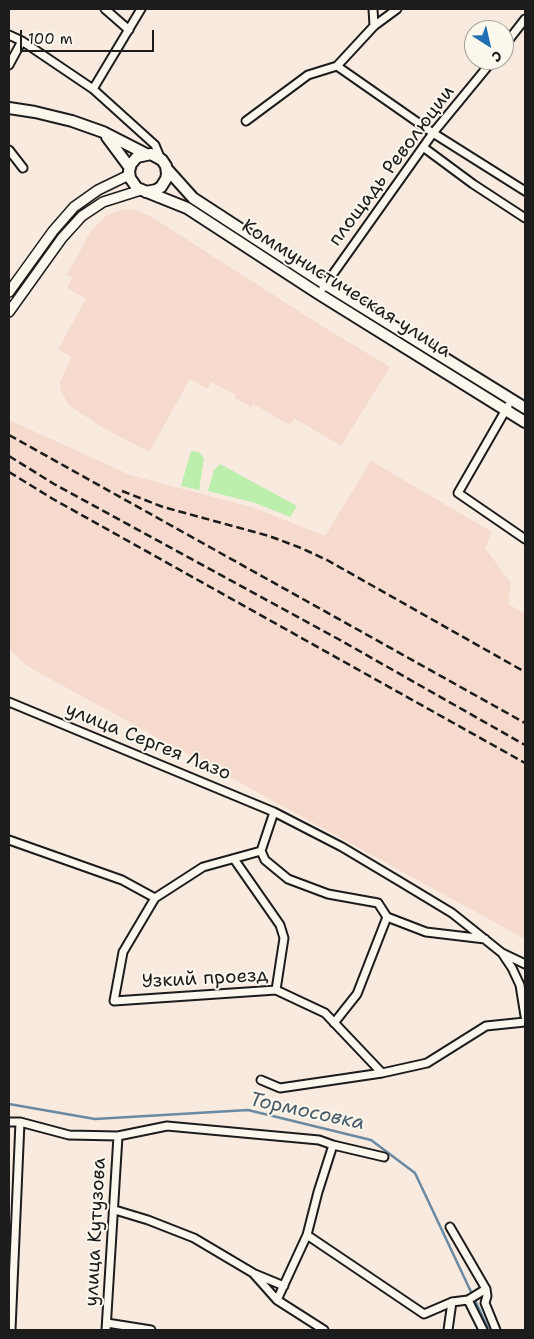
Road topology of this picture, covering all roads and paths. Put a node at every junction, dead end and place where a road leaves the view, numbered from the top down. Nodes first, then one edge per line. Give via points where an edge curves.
1 (106, 9) edge
2 (142, 9) edge
3 (373, 9) edge
4 (397, 9) edge
5 (525, 19) edge
6 (374, 26) junction
7 (129, 30) junction
8 (514, 33) edge
9 (9, 35) edge
10 (22, 41) junction
11 (9, 65) edge
12 (337, 66) junction
13 (485, 70) edge
14 (93, 89) junction
15 (9, 108) edge
16 (246, 121) dead end
17 (103, 132) junction
18 (433, 133) junction
19 (423, 147) junction
20 (9, 150) edge
21 (146, 154) junction
22 (160, 157) junction
23 (24, 168) dead end
24 (167, 169) junction
25 (129, 171) junction
26 (144, 191) junction
27 (525, 191) edge
28 (525, 218) edge
29 (325, 284) junction
30 (9, 292) edge
31 (319, 294) junction
32 (9, 312) edge
33 (512, 401) junction
34 (525, 408) edge
35 (506, 410) junction
36 (525, 422) edge
37 (525, 539) edge
38 (9, 702) edge
39 (274, 812) junction
40 (9, 840) edge
41 (261, 851) junction
42 (234, 859) junction
43 (156, 898) junction
44 (387, 917) junction
45 (486, 939) junction
46 (502, 953) junction
47 (525, 964) edge
48 (276, 990) junction
49 (525, 1016) edge
50 (525, 1022) edge
51 (334, 1023) junction
52 (382, 1073) junction
53 (261, 1080) dead end
54 (9, 1122) edge
55 (20, 1122) junction
56 (118, 1136) junction
57 (333, 1146) junction
58 (384, 1157) dead end
59 (114, 1210) junction
60 (450, 1227) dead end
61 (307, 1235) junction
62 (253, 1273) junction
63 (284, 1286) junction
64 (486, 1289) junction
65 (277, 1300) junction
66 (468, 1300) junction
67 (452, 1302) junction
68 (107, 1327) edge
69 (11, 1330) edge
70 (151, 1330) edge
71 (324, 1330) edge
72 (448, 1330) edge
73 (483, 1330) edge
74 (496, 1330) edge

1 - 7 street
2 - 7 street
3 - 6 street
4 - 6 street
5 - 8 street
6 - 12 street
7 - 14 street
9 - 10 street
10 - 11 street
10 - 14 street
12 - 16 street via 308,75
12 - 18 street
13 - 18 street, площадь Революции
14 - 22 street via 155,145
15 - 17 main road via 72,121
17 - 21 main road
17 - 25 main road
18 - 19 street, площадь Революции
18 - 27 street
19 - 28 street
19 - 29 street, площадь Революции
20 - 23 street
21 - 22 main road
21 - 25 main road via 137,157
22 - 24 main road
24 - 26 main road via 164,184 156,190
24 - 29 main road, Коммунистическая улица via 193,198
25 - 26 main road via 134,186
25 - 30 street via 74,207
26 - 31 main road, Коммунистическая улица via 187,208
26 - 32 street via 103,202 82,216 62,238
29 - 31 street, площадь Революции
29 - 33 main road, Коммунистическая улица
31 - 35 main road, Коммунистическая улица
33 - 34 main road, Коммунистическая улица
33 - 35 street
35 - 36 main road, Коммунистическая улица
35 - 37 street via 458,493
38 - 39 street, улица Сергея Лазо
39 - 41 street
39 - 45 street, улица Сергея Лазо via 399,881 452,913
40 - 43 street via 122,880
41 - 42 street
41 - 44 street via 265,860 288,879 328,894 378,903
42 - 43 street via 203,867
42 - 48 street via 280,925 284,938
43 - 48 street, Узкий проезд via 123,952 114,1001
44 - 45 street via 426,932
44 - 51 street via 356,994
45 - 46 street, улица Сергея Лазо
46 - 47 street
46 - 49 street via 520,985
48 - 51 street, Узкий проезд via 325,1013
50 - 52 street via 486,1026 427,1063
51 - 52 street, Узкий проезд
52 - 53 street via 280,1088
54 - 55 street
55 - 56 street via 69,1135
55 - 69 street
56 - 57 street via 167,1126 319,1140
56 - 59 street, улица Кутузова
57 - 58 street
57 - 61 street
59 - 62 street via 194,1238
59 - 68 street, улица Кутузова
60 - 64 street
61 - 63 street
61 - 67 street via 424,1314
62 - 63 street
62 - 65 street
63 - 65 street
64 - 66 street
64 - 74 street via 484,1304
65 - 71 street
66 - 67 street
66 - 73 street
67 - 72 street
68 - 70 street

